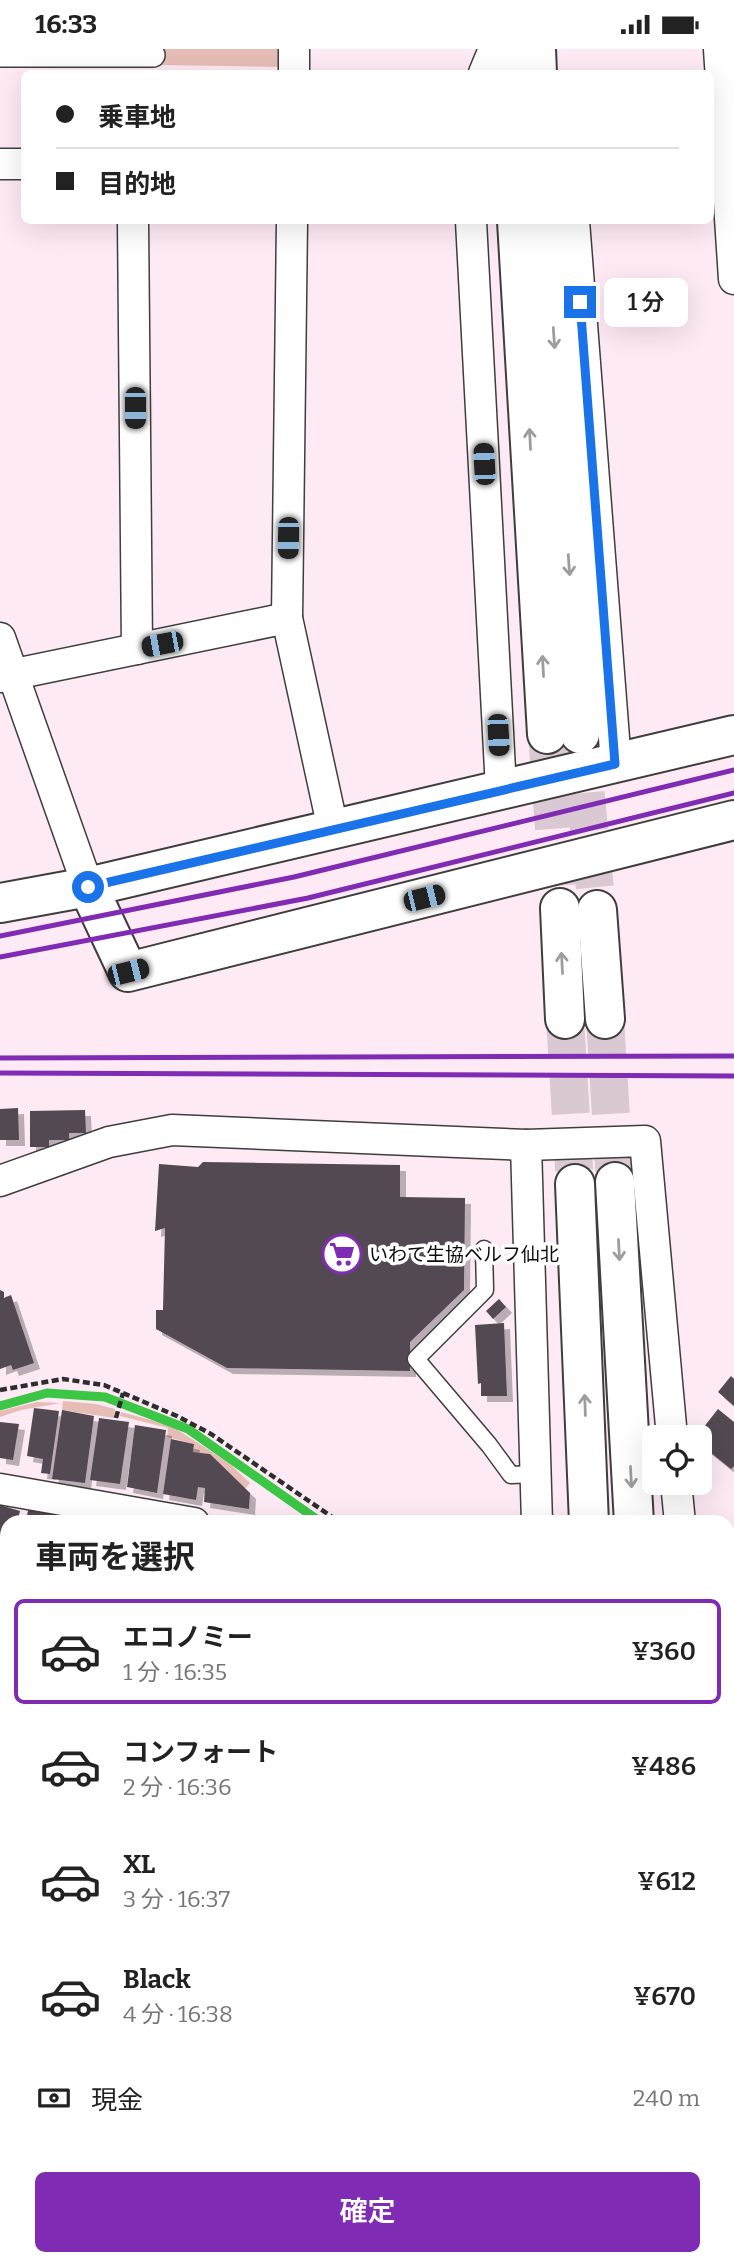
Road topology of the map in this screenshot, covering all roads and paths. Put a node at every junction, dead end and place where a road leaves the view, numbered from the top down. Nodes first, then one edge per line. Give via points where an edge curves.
1 (294, 49) edge
2 (494, 49) edge
3 (507, 49) edge
4 (536, 49) edge
5 (547, 49) edge
6 (719, 49) edge
7 (0, 55) edge
8 (153, 55) dead end
9 (294, 70) edge
10 (485, 70) edge
11 (509, 70) edge
12 (537, 70) edge
13 (553, 70) edge
14 (0, 164) edge
15 (21, 164) edge
16 (133, 224) edge
17 (292, 224) edge
18 (471, 224) edge
19 (517, 224) edge
20 (547, 224) edge
21 (574, 224) edge
22 (734, 279) edge
23 (288, 618) junction
24 (0, 638) edge
25 (137, 649) junction
26 (6, 676) edge
27 (734, 735) edge
28 (615, 764) junction
29 (500, 789) junction
30 (734, 820) edge
31 (333, 828) junction
32 (88, 887) junction
33 (0, 902) edge
34 (565, 1019) tunnel mouth
35 (605, 1019) tunnel mouth
36 (526, 1145) junction
37 (0, 1181) edge
38 (615, 1182) tunnel mouth
39 (575, 1184) tunnel mouth
40 (484, 1249) dead end
41 (0, 1390) edge
42 (123, 1394) junction
43 (116, 1418) dead end
44 (671, 1425) edge
45 (536, 1474) junction
46 (0, 1489) edge
47 (677, 1495) edge
48 (148, 1515) edge
49 (329, 1515) edge
50 (537, 1515) edge
51 (590, 1515) edge
52 (634, 1515) edge
53 (679, 1515) edge

1 - 9 street
2 - 10 street
3 - 11 street
4 - 12 street
5 - 13 street
6 - 22 street
7 - 8 street
14 - 15 street
16 - 25 street
17 - 23 street
18 - 29 street
20 -> 19 street via 564,734
21 - 28 street
23 - 25 street
23 - 31 street
24 - 26 street
25 - 26 street
26 - 32 street
27 - 28 street
28 - 29 street
29 - 31 street
30 - 32 street via 128,972
31 - 32 street
32 - 33 street
34 -> 35 street via 578,909
36 - 37 street via 172,1130 109,1142
36 - 44 street via 645,1141
36 - 45 street
38 -> 52 street
51 -> 39 street
40 - 45 lane via 485,1290 416,1359 511,1475
41 - 42 path via 63,1379 104,1385
42 - 43 path
42 - 49 path via 211,1434
45 - 50 street
46 - 48 street
47 - 53 street

